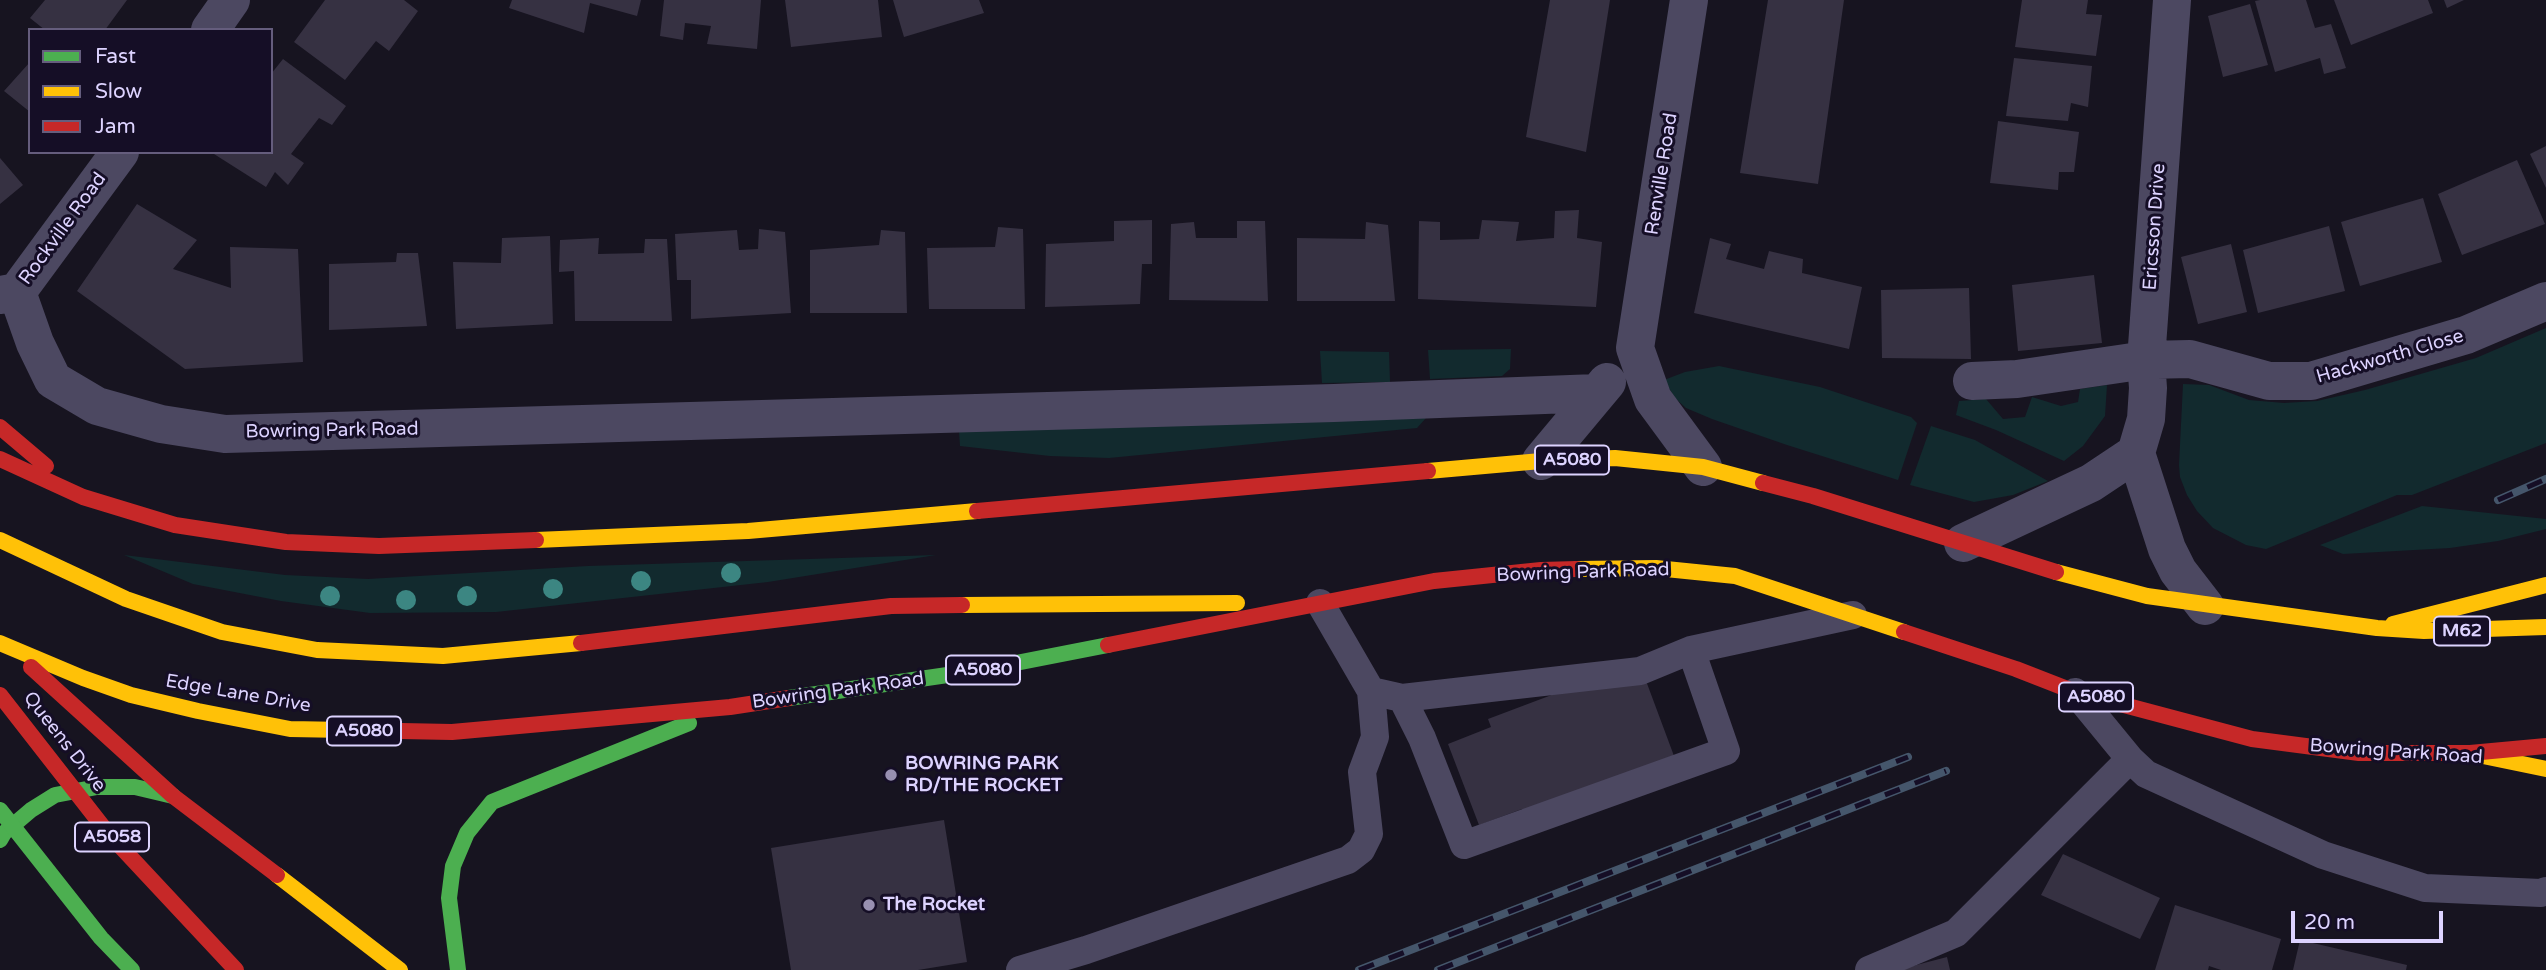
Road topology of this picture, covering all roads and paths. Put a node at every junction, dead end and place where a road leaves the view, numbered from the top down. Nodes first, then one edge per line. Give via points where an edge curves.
1 (232, 0) edge
2 (1689, 0) edge
3 (2172, 0) edge
4 (211, 28) edge
5 (118, 154) edge
6 (9, 294) edge
7 (2546, 301) edge
8 (1635, 348) junction
9 (2146, 360) junction
10 (1972, 381) dead end
11 (1597, 393) junction
12 (0, 426) edge
13 (2136, 453) junction
14 (0, 459) edge
15 (1541, 461) junction
16 (1703, 467) junction
17 (0, 474) edge
18 (44, 480) junction
19 (83, 497) junction
20 (0, 540) edge
21 (1963, 543) junction
22 (2546, 585) edge
23 (1320, 603) junction
24 (2205, 606) junction
25 (1856, 614) junction
26 (2546, 627) edge
27 (2377, 628) junction
28 (2, 641) edge
29 (1691, 650) junction
30 (1371, 691) junction
31 (2075, 692) junction
32 (0, 695) edge
33 (1402, 698) junction
34 (730, 707) junction
35 (2546, 746) edge
36 (2470, 753) junction
37 (2130, 759) junction
38 (2546, 769) edge
39 (173, 796) junction
40 (0, 810) edge
41 (0, 840) edge
42 (2546, 891) edge
43 (132, 970) edge
44 (236, 970) edge
45 (400, 970) edge
46 (458, 970) edge
47 (1020, 970) edge
48 (1869, 970) edge

1 - 4 street
2 - 8 street, Renville Road
3 - 9 street, Ericsson Drive
5 - 6 street, Rockville Road
6 - 11 street, Bowring Park Road via 53,380 97,406 161,424 225,434
7 - 9 street, Hackworth Close via 2466,335 2311,381 2269,381 2190,359
8 - 11 street
8 - 16 street, Renville Road via 1653,399
9 - 10 street, Hackworth Close
9 - 13 street, Ericsson Drive via 2146,419
11 - 15 street
12 - 19 main road
13 - 21 street via 2091,483
13 - 24 street via 2167,549
14 - 18 main road, A5080
15 - 16 main road, A5080 via 1615,458
15 - 19 main road, A5080 via 748,531 379,546 286,542 175,525
16 - 21 main road, A5080
17 - 18 main road
18 - 19 main road, A5080
20 - 23 main road via 126,598 222,632 317,650 431,656 583,643 891,606
21 - 24 main road, A5080 via 2147,596
22 - 27 main road, A5080
23 - 25 main road, Bowring Park Road / A5080 via 1434,580 1541,570 1656,568 1735,576
23 - 30 lane
23 - 34 main road, Bowring Park Road / A5080 via 975,671
24 - 27 main road, A5080
25 - 29 lane
25 - 31 main road, Bowring Park Road / A5080
26 - 27 main road, M62
28 - 34 main road, Edge Lane Drive / A5080 via 131,695 290,729 452,732
28 - 39 main road
29 - 33 lane via 1640,671
29 - 33 lane via 1726,751 1464,845
30 - 33 lane
30 - 47 lane via 1375,737 1362,772 1369,834 1361,850 1348,860
31 - 36 main road, Bowring Park Road / A5080 via 2252,739 2359,753
31 - 37 lane
32 - 44 main road, Queens Drive / A5058, bridge via 107,832
34 - 46 main road via 492,802 467,833 453,866 449,898
35 - 36 main road
36 - 38 main road, Bowring Park Road / A5080
37 - 42 lane via 2146,774 2336,859 2425,888
37 - 48 lane via 1956,933
39 - 41 main road via 135,788 96,787 55,795 31,810
39 - 45 main road
40 - 43 main road, bridge via 101,938

